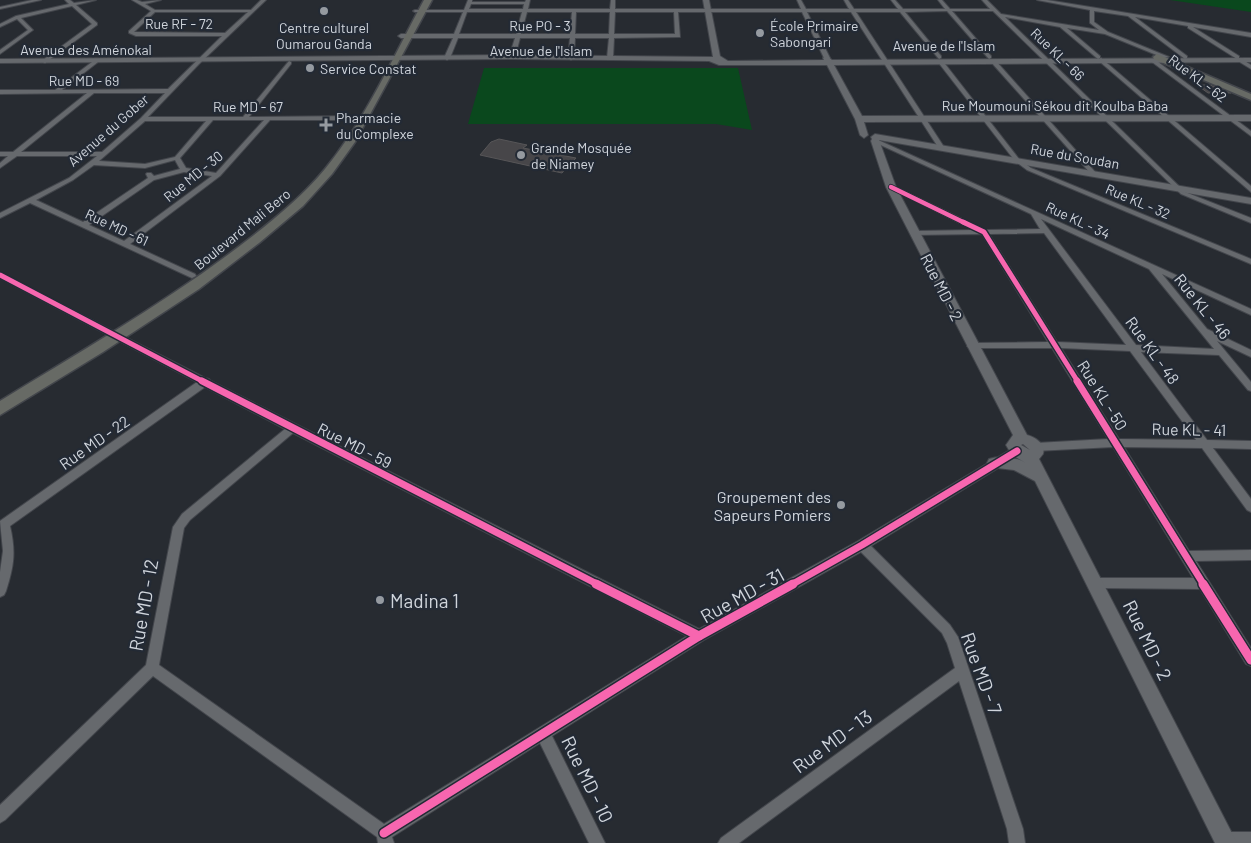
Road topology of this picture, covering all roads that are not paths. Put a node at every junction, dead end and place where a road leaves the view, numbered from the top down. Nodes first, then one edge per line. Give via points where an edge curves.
1 (38, 0) edge
2 (67, 0) edge
3 (94, 0) edge
4 (134, 0) edge
5 (159, 0) edge
6 (264, 0) edge
7 (422, 0) edge
8 (428, 0) edge
9 (613, 0) edge
10 (706, 0) edge
11 (799, 0) edge
12 (846, 0) edge
13 (893, 0) edge
14 (940, 0) edge
15 (984, 0) edge
16 (1039, 0) edge
17 (527, 1) edge
18 (470, 2) edge
19 (141, 4) junction
20 (74, 5) junction
21 (0, 8) edge
22 (1092, 9) junction
23 (948, 10) junction
24 (994, 10) junction
25 (154, 11) junction
26 (252, 11) junction
27 (419, 11) junction
28 (465, 11) junction
29 (525, 11) junction
30 (574, 11) junction
31 (613, 11) junction
32 (676, 11) junction
33 (709, 11) junction
34 (804, 11) junction
35 (852, 11) junction
36 (901, 11) junction
37 (999, 15) junction
38 (1128, 15) junction
39 (18, 17) junction
40 (1185, 24) junction
41 (0, 26) edge
42 (1062, 26) junction
43 (1106, 33) junction
44 (227, 35) junction
45 (1251, 35) edge
46 (404, 36) junction
47 (456, 36) junction
48 (518, 36) junction
49 (573, 36) junction
50 (612, 36) junction
51 (0, 52) edge
52 (512, 57) junction
53 (447, 58) junction
54 (571, 58) junction
55 (610, 58) junction
56 (1162, 58) junction
57 (940, 59) junction
58 (991, 59) junction
59 (1045, 59) junction
60 (1099, 59) junction
61 (1188, 59) junction
62 (1239, 59) junction
63 (1251, 59) edge
64 (719, 60) junction
65 (828, 60) junction
66 (885, 60) junction
67 (0, 61) edge
68 (45, 61) junction
69 (96, 61) junction
70 (199, 61) junction
71 (392, 61) junction
72 (285, 62) junction
73 (1251, 67) edge
74 (0, 92) edge
75 (56, 92) junction
76 (92, 92) junction
77 (169, 92) junction
78 (1251, 93) edge
79 (1251, 97) edge
80 (212, 118) junction
81 (245, 118) junction
82 (269, 118) junction
83 (353, 118) junction
84 (1107, 118) junction
85 (1231, 118) junction
86 (1251, 118) edge
87 (143, 119) junction
88 (859, 119) junction
89 (924, 119) junction
90 (983, 119) junction
91 (1046, 119) junction
92 (1169, 119) junction
93 (350, 131) junction
94 (1251, 134) edge
95 (872, 139) junction
96 (894, 145) junction
97 (942, 148) junction
98 (0, 154) edge
99 (16, 154) junction
100 (103, 154) junction
101 (880, 157) junction
102 (177, 158) junction
103 (1017, 160) junction
104 (93, 163) junction
105 (0, 166) edge
106 (145, 166) junction
107 (184, 170) junction
108 (1094, 174) junction
109 (218, 175) junction
110 (152, 179) junction
111 (891, 187) junction
112 (1178, 188) junction
113 (1251, 190) edge
114 (32, 201) junction
115 (1251, 201) edge
116 (1031, 212) junction
117 (0, 216) edge
118 (1251, 222) edge
119 (84, 225) junction
120 (1047, 231) junction
121 (984, 232) junction
122 (915, 233) junction
123 (125, 244) junction
124 (1251, 262) edge
125 (1152, 267) junction
126 (0, 275) edge
127 (192, 276) junction
128 (1251, 312) edge
129 (1203, 331) junction
130 (112, 333) junction
131 (1056, 345) junction
132 (972, 346) junction
133 (1132, 347) junction
134 (1222, 352) junction
135 (1251, 354) edge
136 (206, 381) junction
137 (1251, 388) edge
138 (0, 396) edge
139 (0, 409) edge
140 (292, 428) junction
141 (1116, 443) junction
142 (1204, 445) junction
143 (1251, 445) edge
144 (1026, 448) junction
145 (994, 463) junction
146 (1040, 477) junction
147 (1251, 507) edge
148 (2, 526) edge
149 (862, 545) junction
150 (1251, 555) edge
151 (1187, 556) junction
152 (1096, 583) junction
153 (1204, 584) junction
154 (0, 591) edge
155 (699, 636) junction
156 (1251, 660) edge
157 (152, 668) junction
158 (962, 671) junction
159 (542, 734) junction
160 (0, 815) edge
161 (385, 838) edge
162 (1251, 840) edge
163 (1225, 841) edge
164 (597, 843) edge
165 (726, 843) edge
166 (1017, 843) edge

1 - 21 street
2 - 20 street
3 - 20 street
4 - 19 street
5 - 19 street
6 - 26 street, Avenue du Gober
7 - 27 main road, Boulevard Mali Bero
8 - 27 main road, Boulevard Mali Bero
9 - 31 street
10 - 33 main road
11 - 34 street
12 - 35 street
13 - 36 street, Rue KL - 32
14 - 23 street
15 - 24 street, Rue KL - 66
16 - 22 street
17 - 18 street
17 - 29 street
18 - 28 street
19 - 25 street
20 - 39 street
20 - 68 street via 95,24
22 - 38 street
22 - 43 street via 1092,23
23 - 24 street
23 - 36 street
23 - 58 street
24 - 37 street, Rue KL - 66
25 - 26 street
25 - 44 street, Rue RF - 72 via 131,32
26 - 44 street, Avenue du Gober
27 - 28 street
27 - 46 main road, Boulevard Mali Bero
28 - 29 street
28 - 47 street
29 - 30 street
29 - 48 street
30 - 31 street
30 - 49 street
31 - 32 street
31 - 50 street
32 - 33 street
32 - 50 street, Rue PO - 3 via 680,36
33 - 34 street via 752,8
33 - 64 main road
34 - 35 street
34 - 65 street
35 - 36 street
35 - 66 street
36 - 57 street, Rue KL - 32
37 - 42 street, Rue KL - 62
37 - 59 street, Rue KL - 66
38 - 40 street
38 - 61 street
39 - 41 street
39 - 51 street via 31,30
40 - 45 street
40 - 62 street
42 - 43 street, Rue KL - 62
42 - 60 street
43 - 56 street, Rue KL - 62
44 - 70 street, Avenue du Gober
46 - 47 street, Rue PO - 3
46 - 71 main road, Boulevard Mali Bero
47 - 48 street, Rue PO - 3
47 - 53 street
48 - 49 street, Rue PO - 3
48 - 52 street
49 - 50 street, Rue PO - 3
49 - 54 street
50 - 55 street
52 - 53 main road, Avenue de l'Islam
52 - 54 main road, Avenue de l'Islam
53 - 71 main road, Avenue de l'Islam
54 - 55 main road, Avenue de l'Islam
55 - 64 main road, Avenue de l'Islam
56 - 60 main road, Avenue de l'Islam
56 - 61 main road
56 - 78 main road
56 - 79 main road
56 - 85 street, Rue KL - 62
57 - 58 main road, Avenue de l'Islam
57 - 66 main road, Avenue de l'Islam
57 - 90 street, Rue KL - 32
58 - 59 main road, Avenue de l'Islam
58 - 91 street
59 - 60 main road, Avenue de l'Islam
59 - 84 street, Rue KL - 66
60 - 92 street
61 - 62 main road
62 - 63 main road
62 - 73 street
64 - 65 main road, Avenue de l'Islam
64 - 71 main road, Avenue de l'Islam
65 - 66 main road, Avenue de l'Islam
65 - 88 main road, Rue MD - 2
66 - 89 street
67 - 68 main road, Avenue des Aménokal
68 - 69 main road, Avenue des Aménokal
69 - 70 main road, Avenue des Aménokal
69 - 75 street
70 - 72 main road, Avenue des Aménokal
70 - 77 street, Avenue du Gober
71 - 72 main road, Avenue des Aménokal
71 - 83 main road, Boulevard Mali Bero
71 - 93 main road, Boulevard Mali Bero
72 - 81 street
74 - 75 street, Rue MD - 69
75 - 76 street, Rue MD - 69
76 - 77 street, Rue MD - 69
76 - 99 street
77 - 87 street, Avenue du Gober
80 - 81 street, Rue MD - 67
80 - 87 street, Rue MD - 67
80 - 102 street
81 - 82 street, Rue MD - 67
82 - 83 street, Rue MD - 67
82 - 109 street, Rue MD - 30
83 - 93 main road, Boulevard Mali Bero
84 - 91 main road, Rue Moumouni Sékou dit Koulba Baba
84 - 92 main road, Rue Moumouni Sékou dit Koulba Baba
84 - 112 street, Rue KL - 66
85 - 86 main road, Rue Moumouni Sékou dit Koulba Baba
85 - 92 main road, Rue Moumouni Sékou dit Koulba Baba
85 - 94 street, Rue KL - 62
87 - 100 street, Avenue du Gober
88 - 89 main road, Rue Moumouni Sékou dit Koulba Baba
88 - 95 main road, Rue MD - 2
89 - 90 main road, Rue Moumouni Sékou dit Koulba Baba
89 - 97 street
90 - 91 main road, Rue Moumouni Sékou dit Koulba Baba
90 - 103 street, Rue KL - 32
91 - 108 street
92 - 113 street
93 - 127 main road, Boulevard Mali Bero via 299,190
93 - 130 main road, Boulevard Mali Bero via 336,162 277,222 199,283
95 - 96 main road, Rue du Soudan
95 - 101 main road, Rue MD - 2
96 - 97 main road, Rue du Soudan
96 - 101 street
96 - 116 street, Rue KL - 34
97 - 103 main road, Rue du Soudan
98 - 99 street
99 - 100 street
99 - 105 street
100 - 104 street, Avenue du Gober
101 - 111 main road, Rue MD - 2
102 - 106 street
102 - 107 street
103 - 108 main road, Rue du Soudan
103 - 124 street, Rue KL - 32 via 1037,173
104 - 106 street
104 - 114 street, Avenue du Gober
106 - 110 street
107 - 109 street
107 - 110 street
108 - 112 main road, Rue du Soudan
109 - 123 street, Rue MD - 30
110 - 119 street
111 - 121 street
111 - 122 main road, Rue MD - 2
112 - 115 main road, Rue du Soudan
112 - 118 street, Rue KL - 66 via 1188,197
114 - 117 street, Avenue du Gober
114 - 119 street, Rue MD - 61
116 - 120 street, Rue KL - 48
116 - 125 street, Rue KL - 34
119 - 123 street, Rue MD - 61
120 - 121 street
120 - 133 street, Rue KL - 48
121 - 122 street
121 - 131 street, Rue KL - 50
122 - 132 main road, Rue MD - 2
123 - 127 street, Rue MD - 61
125 - 128 street, Rue KL - 34
125 - 129 street, Rue KL - 46
126 - 130 street, Rue MD - 59
127 - 130 main road, Boulevard Mali Bero
129 - 134 street, Rue KL - 46
129 - 135 street
130 - 136 street, Rue MD - 59
130 - 138 main road, Boulevard Mali Bero
130 - 139 main road, Boulevard Mali Bero
131 - 132 street
131 - 133 street
131 - 141 street, Rue KL - 50
132 - 144 main road, Rue MD - 2
133 - 134 street
133 - 142 street, Rue KL - 48
134 - 137 street, Rue KL - 46
136 - 140 street, Rue MD - 59
136 - 148 street, Rue MD - 22
140 - 155 street, Rue MD - 59
140 - 157 street, Rue MD - 12 via 179,527
141 - 142 street, Rue KL - 41
141 - 144 street, Rue KL - 41
141 - 151 street, Rue KL - 50
142 - 143 street, Rue KL - 41
142 - 147 street, Rue KL - 48
144 - 145 street, Rue MD - 31
144 - 146 main road, Rue MD - 2
145 - 146 main road via 1016,464
145 - 149 street, Rue MD - 31
146 - 152 main road, Rue MD - 2
148 - 154 street via 11,550
149 - 155 street, Rue MD - 31
149 - 158 street, Rue MD - 7 via 946,629
150 - 151 street
151 - 153 street, Rue KL - 50
152 - 153 street
152 - 163 main road, Rue MD - 2
153 - 156 street, Rue KL - 50
155 - 159 street, Rue MD - 31
157 - 160 street
157 - 161 street, Rue MD - 12
158 - 165 street, Rue MD - 13
158 - 166 street, Rue MD - 7
159 - 161 street, Rue MD - 31
159 - 164 street, Rue MD - 10
162 - 163 street

